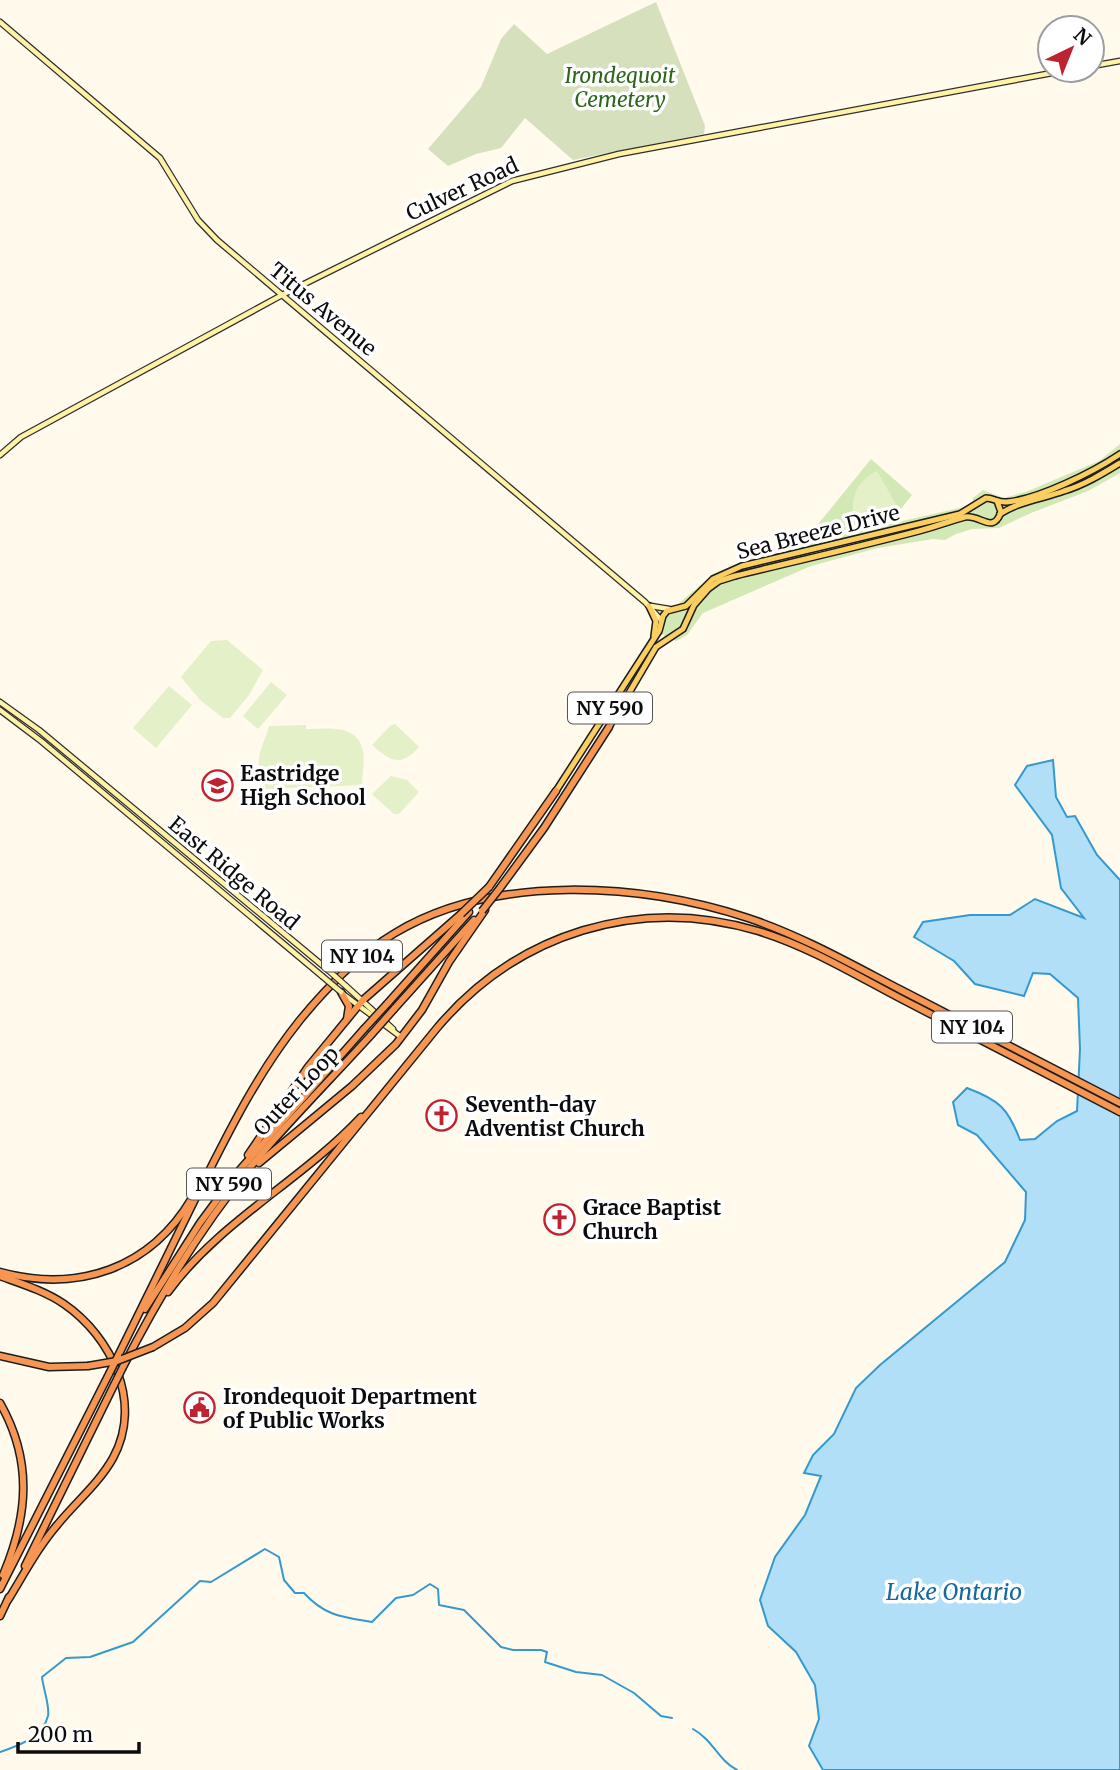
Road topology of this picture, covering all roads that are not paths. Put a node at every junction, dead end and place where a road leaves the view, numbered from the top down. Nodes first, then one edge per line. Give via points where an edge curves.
1 (0, 22) edge
2 (1036, 76) edge
3 (282, 295) junction
4 (1120, 454) edge
5 (0, 455) edge
6 (1120, 463) edge
7 (997, 501) junction
8 (977, 503) junction
9 (1000, 514) junction
10 (978, 518) junction
11 (647, 604) junction
12 (673, 609) junction
13 (686, 619) junction
14 (662, 622) junction
15 (678, 632) junction
16 (651, 643) junction
17 (0, 702) edge
18 (0, 710) edge
19 (609, 727) joint
20 (556, 791) joint
21 (489, 887) junction
22 (484, 910) junction
23 (343, 989) junction
24 (361, 1003) junction
25 (344, 1023) junction
26 (401, 1037) junction
27 (1033, 1063) junction
28 (390, 1087) junction
29 (1120, 1103) edge
30 (1120, 1112) edge
31 (221, 1148) junction
32 (238, 1184) junction
33 (220, 1195) junction
34 (0, 1274) edge
35 (136, 1341) junction
36 (0, 1356) edge
37 (118, 1356) junction
38 (0, 1403) edge
39 (0, 1583) edge
40 (0, 1589) edge
41 (8, 1600) junction
42 (0, 1616) edge

1 - 3 main road, Titus Avenue via 152,149 205,228
2 - 3 main road, Culver Road via 619,154 523,177
3 - 5 main road, Culver Road via 21,437
3 - 11 main road, Titus Avenue
4 - 7 main road via 1043,492
6 - 9 main road via 1085,483
7 - 8 main road via 986,498
7 - 9 main road
8 - 10 main road
8 - 12 main road, Sea Breeze Drive via 957,515 734,568 711,581 688,605
9 - 10 main road via 990,523
10 - 13 main road, Sea Breeze Drive via 967,517 729,577 706,591
11 - 12 main road, Titus Avenue
11 - 14 main road, Titus Avenue
11 - 16 main road via 656,621
12 - 13 main road via 684,613
12 - 14 main road via 663,615
13 - 15 main road via 685,628
14 - 15 main road via 669,632
14 - 16 main road, Outer Loop / NY 590
15 - 19 main road, Outer Loop / NY 590 via 656,647
16 - 20 main road, Outer Loop / NY 590
17 - 23 main road, East Ridge Road, bridge via 328,971
18 - 23 main road, East Ridge Road, bridge
19 - 22 highway, Outer Loop / NY 590, bridge
20 - 21 highway, Outer Loop / NY 590
21 - 24 highway, bridge
21 - 33 highway, Outer Loop / NY 590, bridge
22 - 26 highway
22 - 32 highway, Outer Loop / NY 590, bridge
23 - 24 main road, East Ridge Road
23 - 25 highway via 349,1007
24 - 25 highway
24 - 26 main road, East Ridge Road
25 - 33 highway
26 - 32 highway via 357,1082
27 - 28 highway, NY 104 via 758,931 697,919 660,918 608,924 550,942 503,967 452,1011
27 - 29 highway, NY 104
27 - 30 highway, NY 104
27 - 31 highway, NY 104 via 824,950 748,918 636,894 531,893 442,911 394,933 363,955 291,1032
28 - 35 highway via 333,1145 204,1249 170,1289
28 - 36 highway, NY 104, bridge via 213,1303 185,1328 153,1347 88,1366 49,1367
31 - 34 highway, NY 104 via 177,1220 132,1259 104,1272 68,1280
31 - 37 highway
32 - 35 highway, Outer Loop / NY 590 via 186,1257
33 - 37 highway, Outer Loop / NY 590
34 - 41 highway via 54,1298 87,1323 115,1365 125,1409 122,1435 112,1460 47,1537
35 - 41 highway, Outer Loop / NY 590, bridge
37 - 40 highway, Outer Loop / NY 590, bridge
38 - 39 highway via 16,1441 24,1485 18,1536
41 - 42 highway, Outer Loop / NY 590

